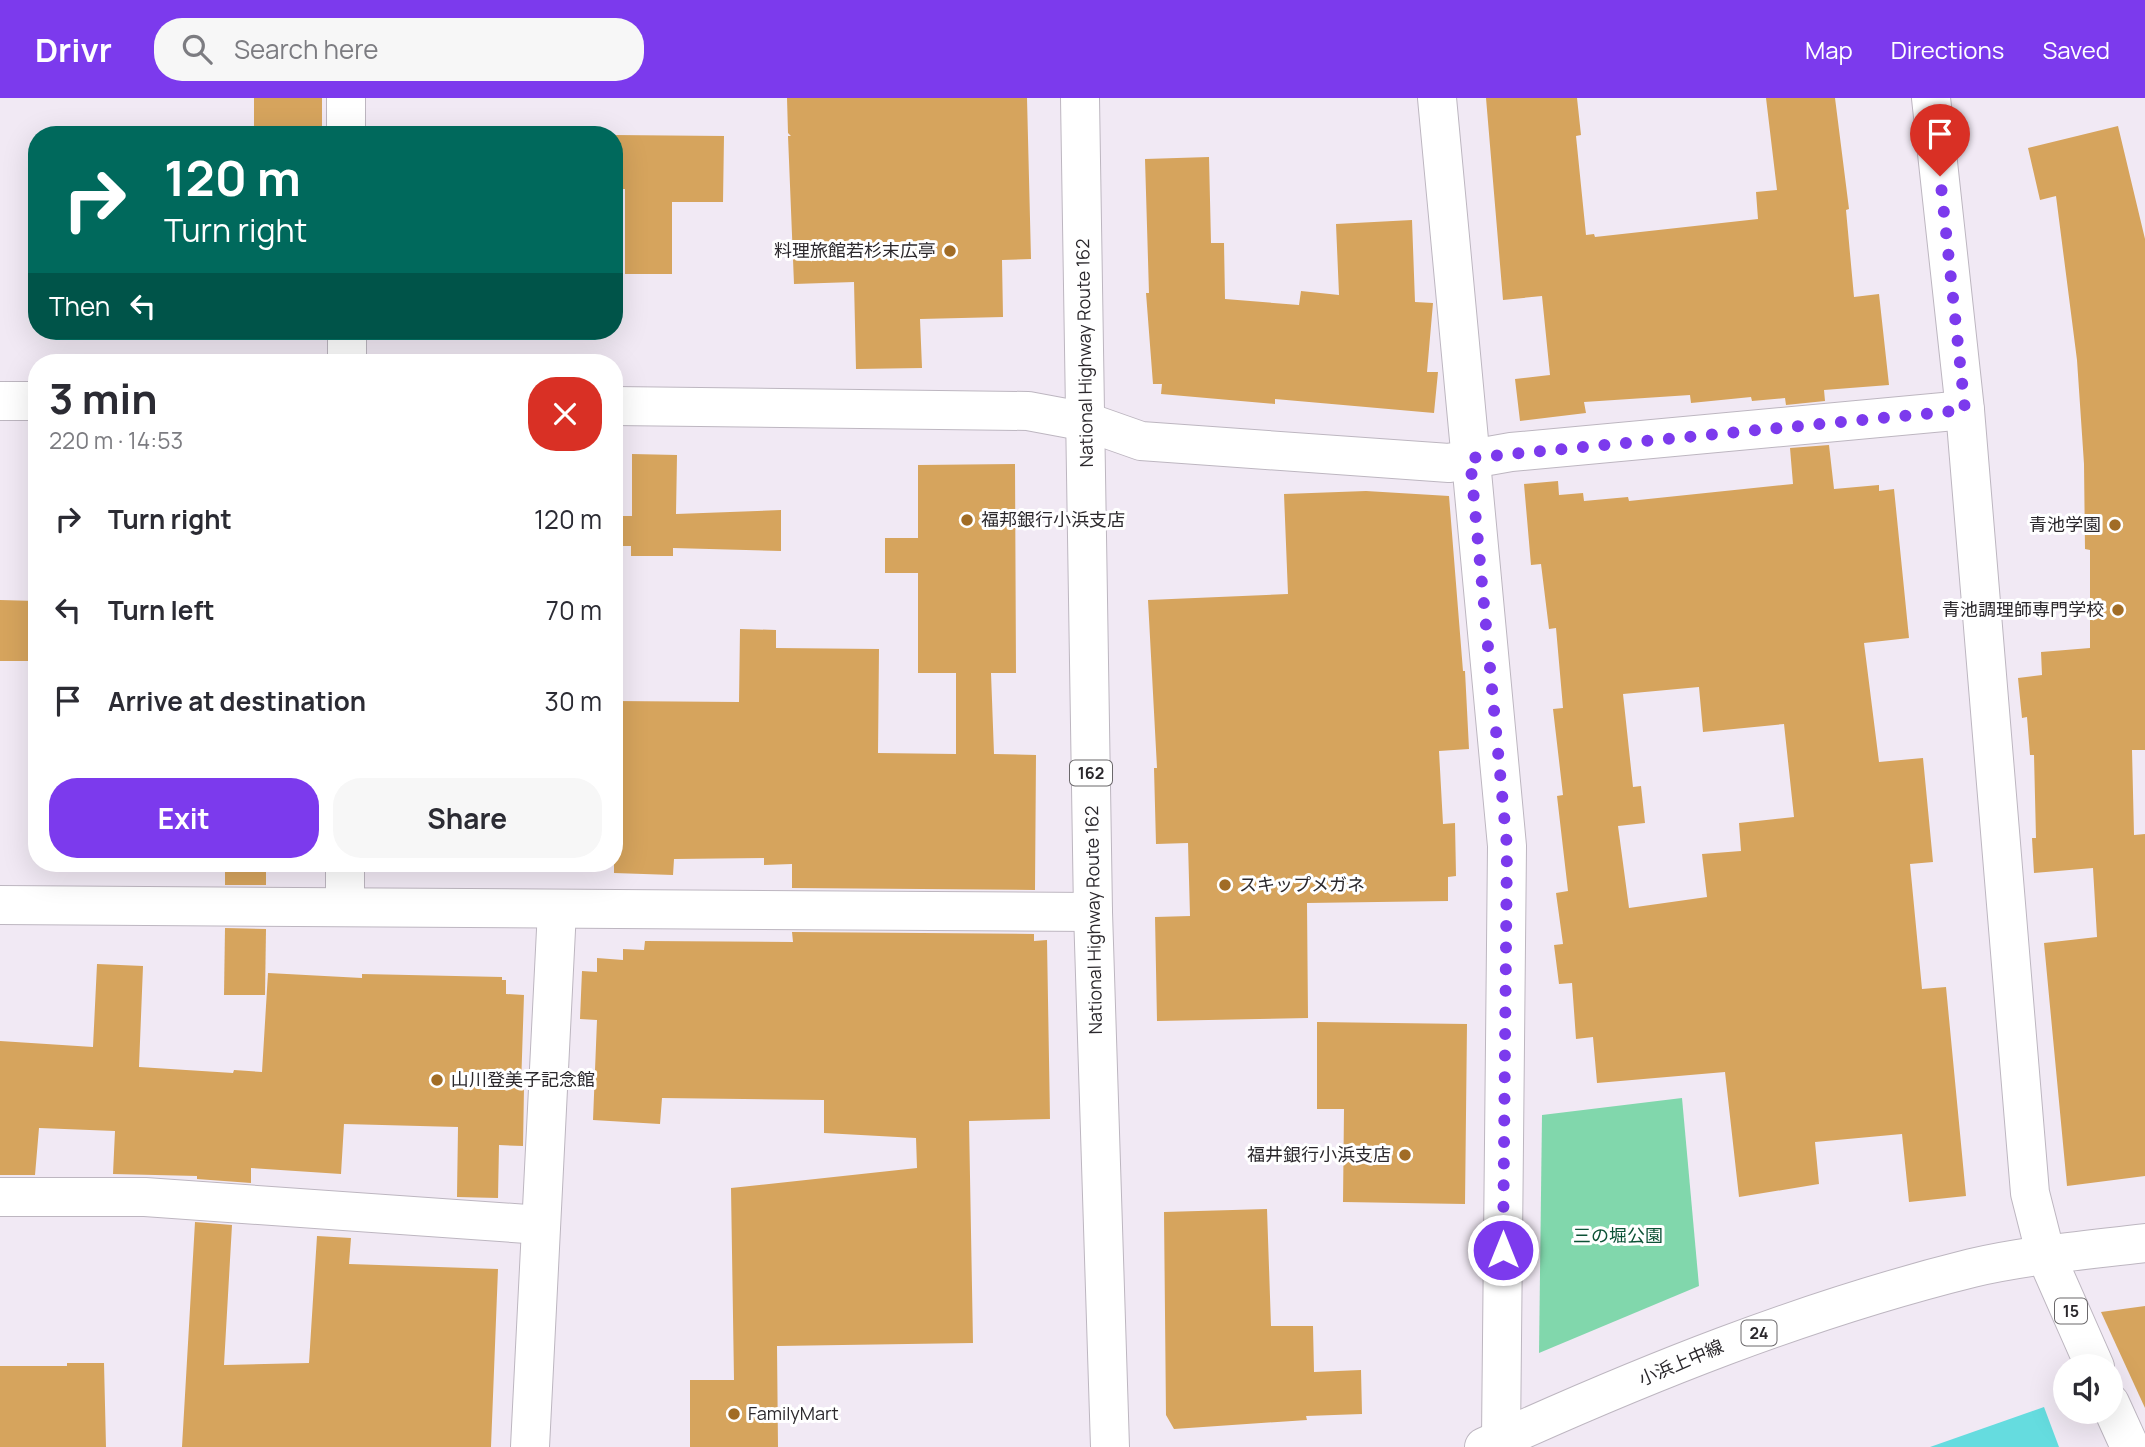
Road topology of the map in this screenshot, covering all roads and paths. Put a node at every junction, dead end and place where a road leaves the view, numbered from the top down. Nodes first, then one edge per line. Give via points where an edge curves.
1 (346, 98) edge
2 (1080, 98) edge
3 (1437, 98) edge
4 (1931, 98) edge
5 (346, 126) edge
6 (0, 401) edge
7 (28, 401) edge
8 (623, 406) edge
9 (1965, 410) junction
10 (1087, 422) junction
11 (1470, 458) junction
12 (345, 872) edge
13 (0, 905) edge
14 (345, 907) junction
15 (557, 910) junction
16 (1093, 912) junction
17 (0, 1197) edge
18 (541, 1225) junction
19 (2145, 1243) edge
20 (2046, 1256) junction
21 (2089, 1354) edge
22 (2120, 1424) edge
23 (1493, 1443) edge
24 (530, 1447) edge
25 (1110, 1447) edge
26 (2130, 1447) edge

1 - 5 main road
2 - 10 main road, National Highway Route 162 / 162
3 - 11 main road
4 - 9 main road
6 - 7 main road
8 - 10 main road via 1028,411
9 - 11 main road
9 - 20 main road via 2030,1193
10 - 11 main road via 1141,441 1449,463
10 - 16 main road, National Highway Route 162 / 162
11 - 23 main road via 1507,846
12 - 14 main road
13 - 14 main road
14 - 15 main road
15 - 16 main road
15 - 18 main road
16 - 25 main road, National Highway Route 162 / 162
17 - 18 main road via 145,1197
18 - 24 main road
19 - 20 main road, 小浜上中線
20 - 21 main road, 15
20 - 23 main road, 小浜上中線 / 24 via 1974,1268 1815,1314 1724,1345
22 - 26 main road

